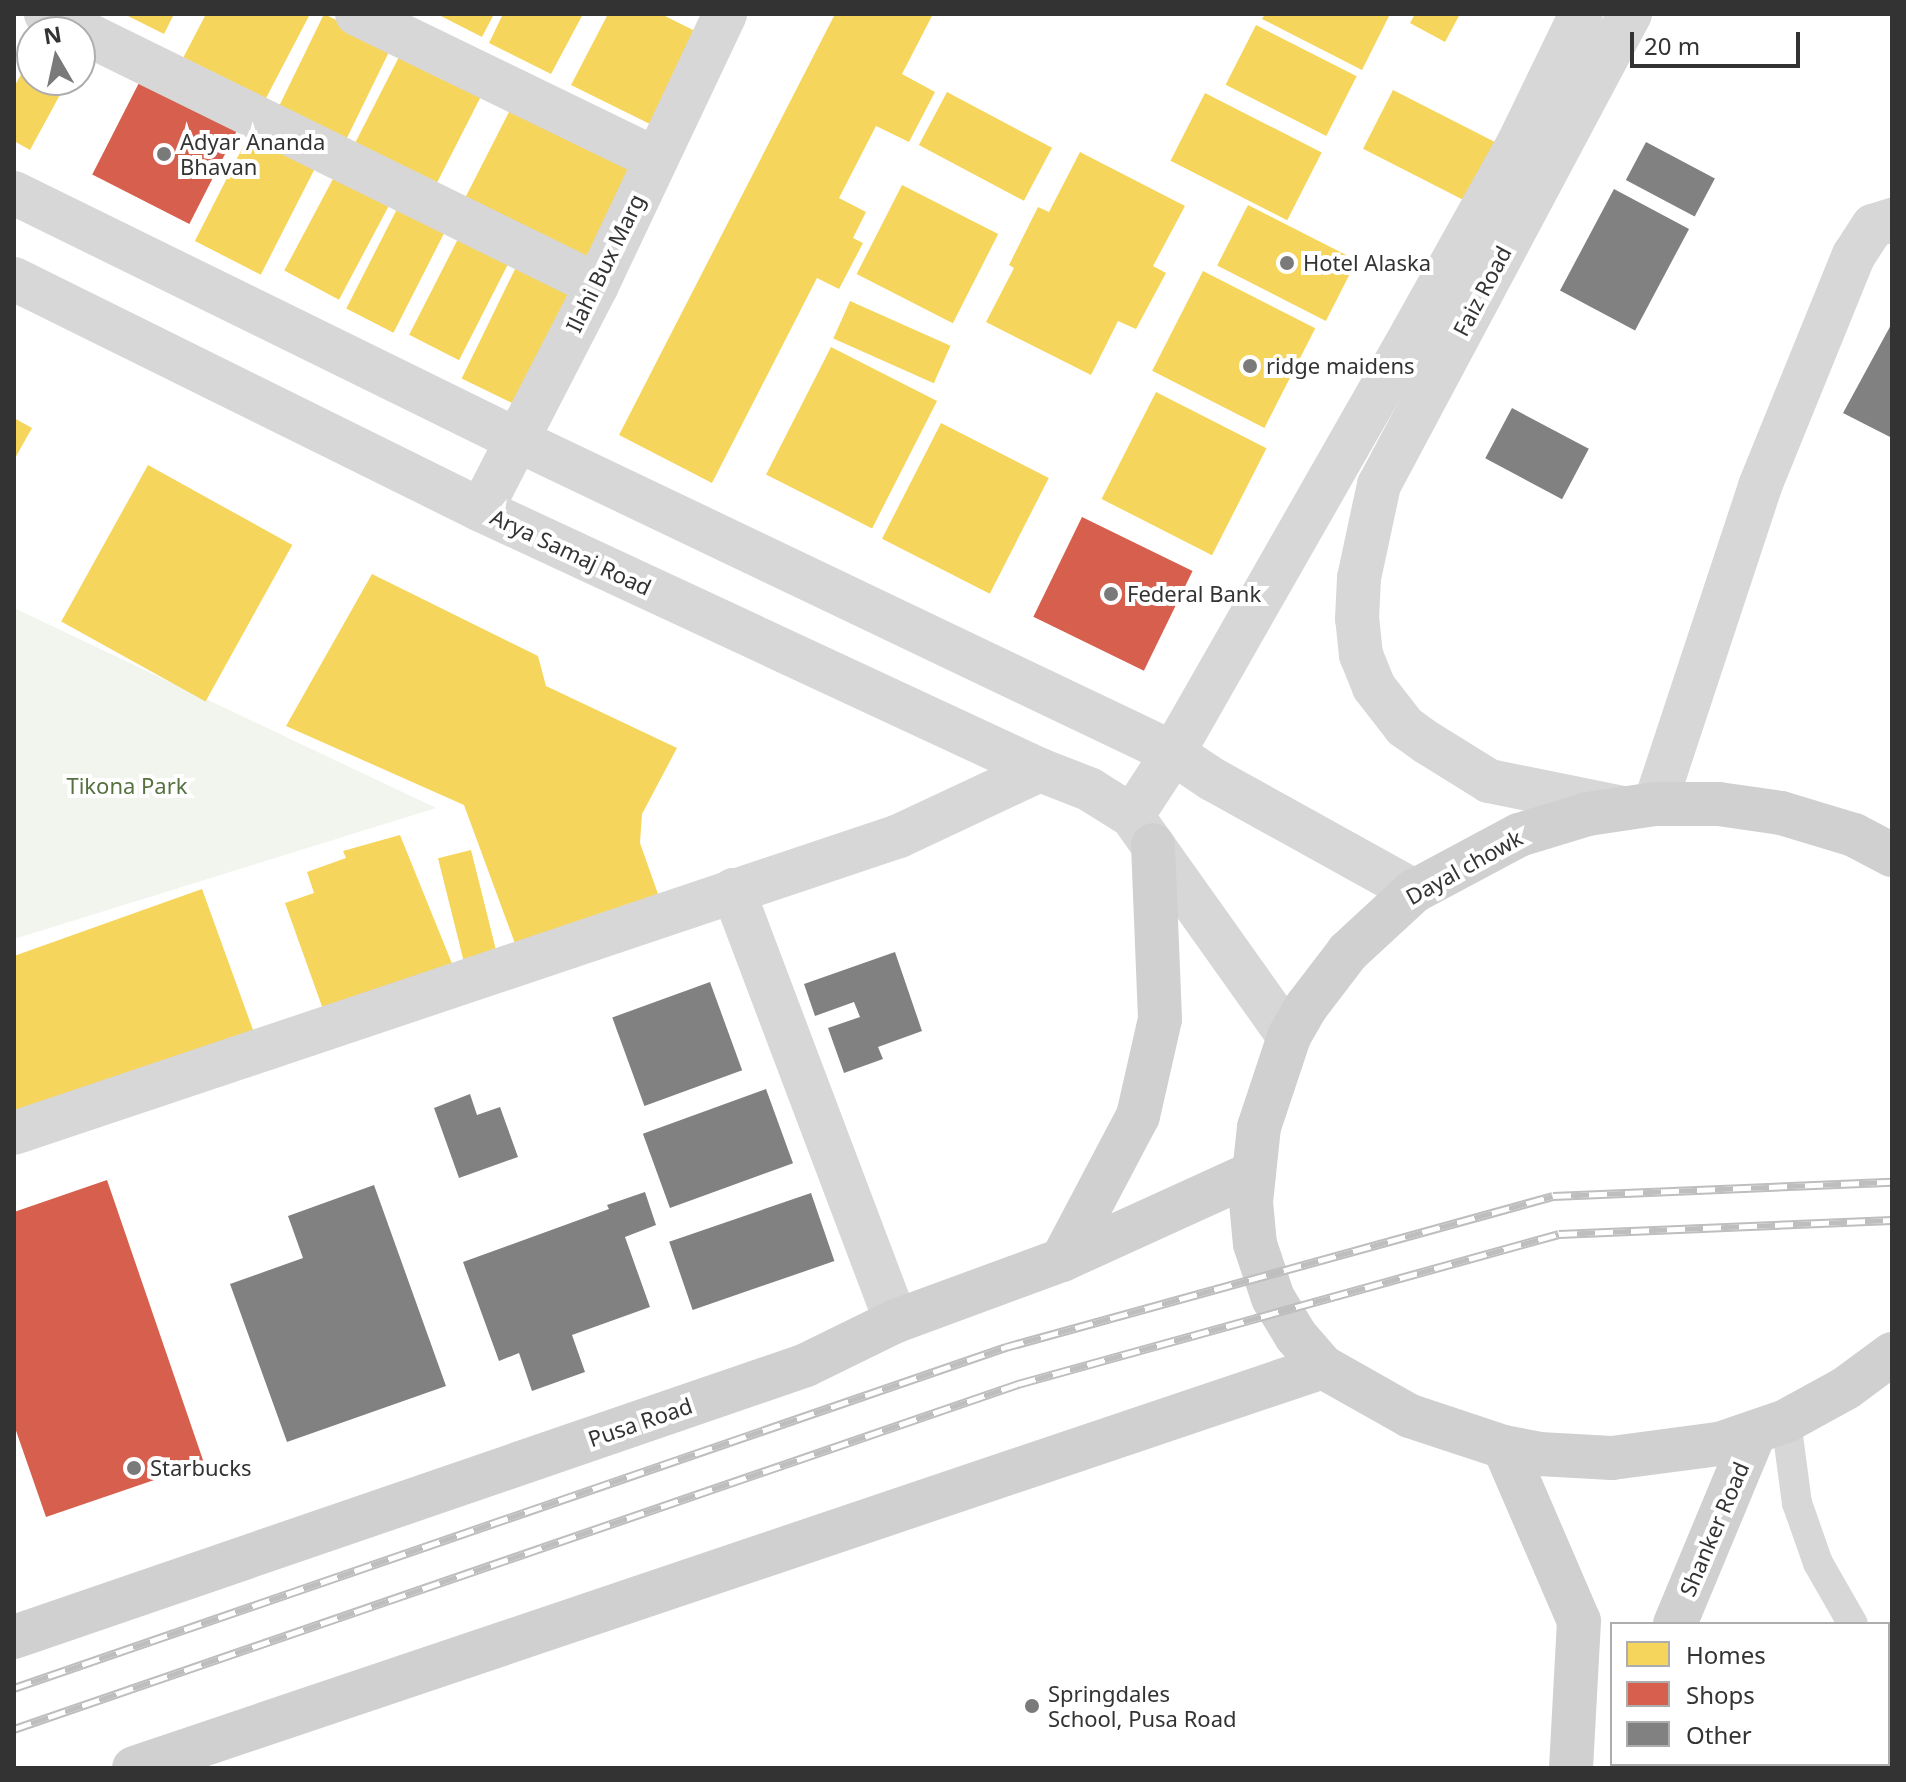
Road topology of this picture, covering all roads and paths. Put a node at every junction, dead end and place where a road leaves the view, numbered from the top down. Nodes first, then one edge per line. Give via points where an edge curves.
1 (46, 14) edge
2 (357, 14) edge
3 (1581, 14) edge
4 (1630, 14) edge
5 (722, 15) edge
6 (655, 159) junction
7 (14, 193) edge
8 (1892, 220) edge
9 (14, 279) edge
10 (597, 285) junction
11 (515, 439) junction
12 (481, 510) junction
13 (1173, 753) junction
14 (1040, 770) junction
15 (1639, 806) junction
16 (1142, 830) junction
17 (1892, 855) edge
18 (733, 890) junction
19 (1414, 891) junction
20 (1289, 1037) junction
21 (14, 1133) edge
22 (1253, 1173) junction
23 (1062, 1260) junction
24 (896, 1321) junction
25 (1892, 1354) edge
26 (1323, 1367) junction
27 (1770, 1428) junction
28 (1504, 1447) junction
29 (1676, 1622) edge
30 (1852, 1622) edge
31 (14, 1637) edge
32 (134, 1768) edge
33 (1571, 1768) edge

1 - 10 street
2 - 6 street
3 - 13 street via 1518,144
4 - 15 street, Faiz Road via 1379,485 1359,578 1357,619 1361,655 1374,687 1405,727 1489,781
5 - 6 street, Ilahi Bux Marg
6 - 10 street, Ilahi Bux Marg
7 - 11 street
8 - 15 street via 1873,226 1854,255
9 - 12 street, Arya Samaj Road
10 - 11 street, Ilahi Bux Marg
11 - 12 street, Ilahi Bux Marg
11 - 13 street
12 - 14 street, Arya Samaj Road
13 - 16 street
13 - 19 street
14 - 16 street, Arya Samaj Road via 1089,789
14 - 18 street via 899,836
15 - 17 main road, Dayal chowk via 1719,804 1781,813 1854,835
15 - 19 main road, Dayal chowk via 1588,814 1519,835
16 - 20 street
16 - 23 main road via 1160,1019 1138,1116
18 - 21 street
18 - 24 street
19 - 20 main road, Dayal chowk via 1348,952
20 - 22 main road, Dayal chowk via 1265,1103
22 - 23 main road, Pusa Road
22 - 26 main road, Dayal chowk via 1253,1230 1268,1285 1287,1324
23 - 24 main road, Pusa Road
24 - 31 main road, Pusa Road via 806,1365
25 - 27 main road, Dayal chowk via 1846,1388
26 - 28 main road, Dayal chowk via 1410,1416
26 - 32 main road
27 - 28 main road, Dayal chowk via 1719,1444 1647,1456 1576,1457
27 - 29 main road, Shanker Road
27 - 30 lane via 1818,1563
28 - 33 main road via 1579,1621

